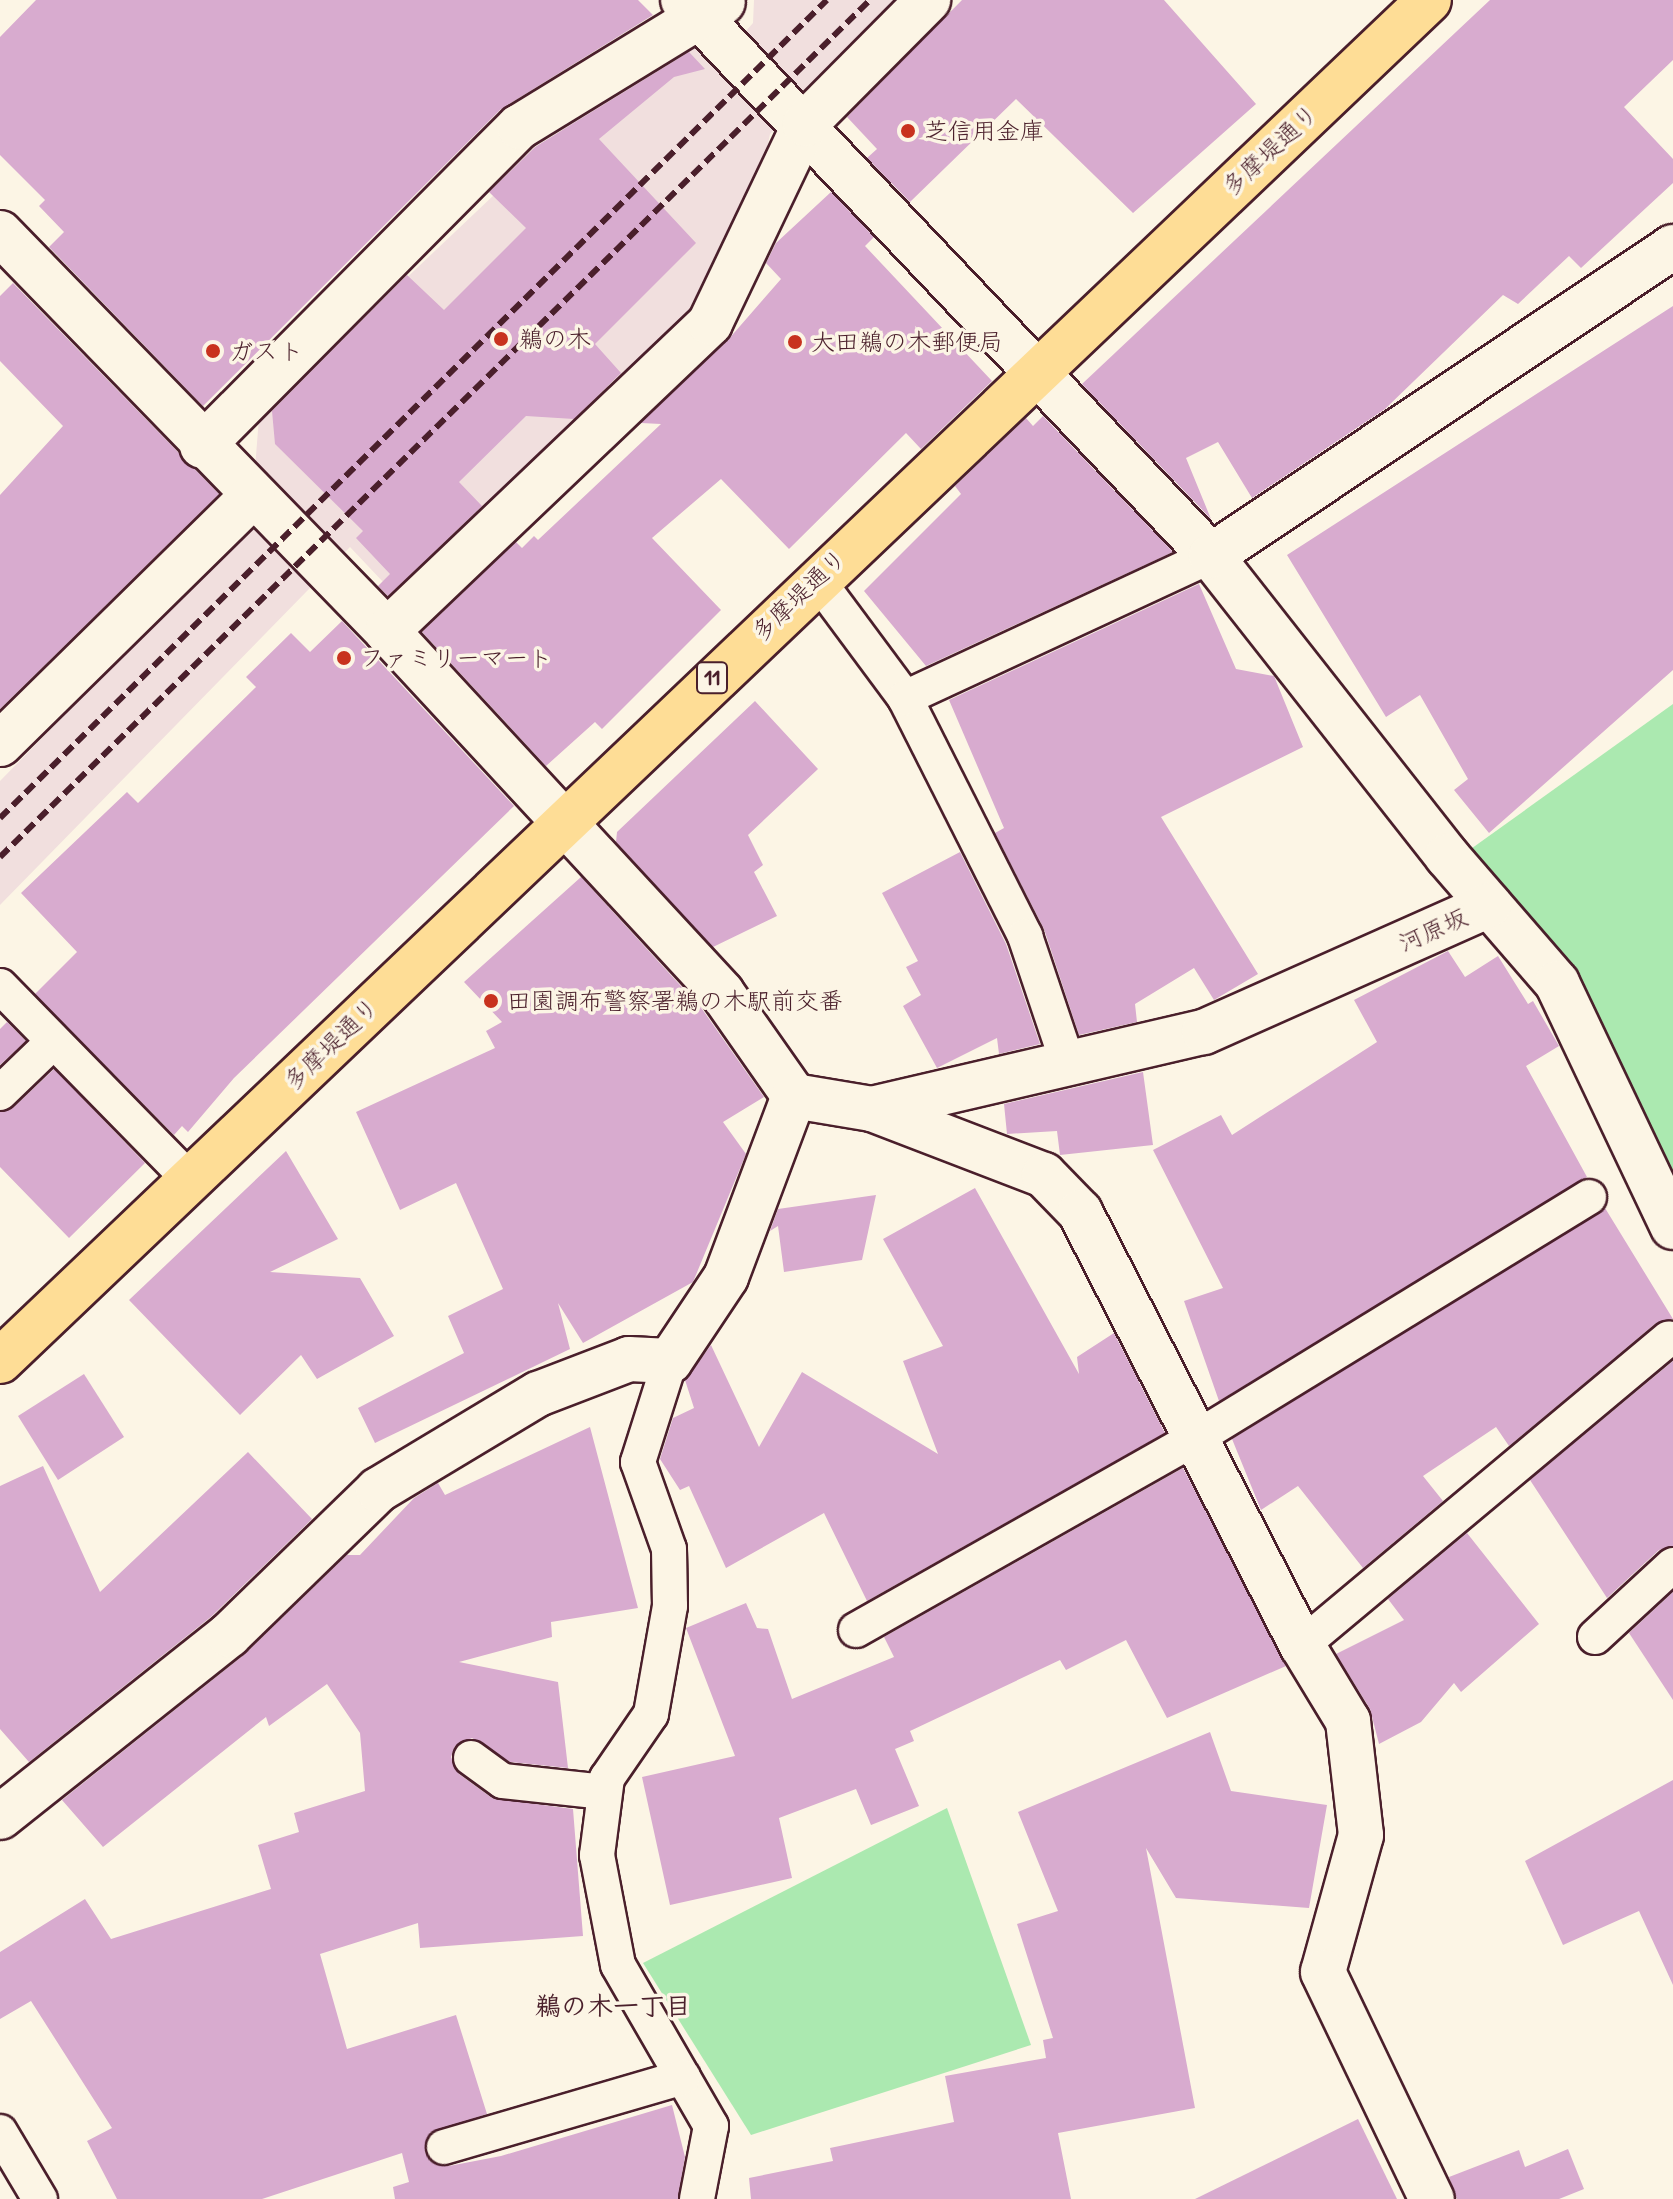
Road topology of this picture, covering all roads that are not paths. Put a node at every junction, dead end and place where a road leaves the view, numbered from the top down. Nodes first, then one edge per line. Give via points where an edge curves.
1 (928, 0) edge
2 (1423, 2) edge
3 (703, 6) edge
4 (805, 124) junction
5 (1673, 247) edge
6 (5, 249) edge
7 (1037, 369) junction
8 (202, 446) junction
9 (252, 496) junction
10 (1211, 556) junction
11 (816, 578) junction
12 (387, 631) junction
13 (905, 698) junction
14 (0, 744) edge
15 (563, 822) junction
16 (1489, 905) junction
17 (0, 986) edge
18 (52, 1043) junction
19 (1068, 1064) junction
20 (0, 1093) edge
21 (794, 1096) junction
22 (872, 1109) junction
23 (189, 1179) junction
24 (1589, 1197) dead end
25 (1673, 1227) edge
26 (1669, 1338) dead end
27 (0, 1361) edge
28 (670, 1361) junction
29 (1196, 1438) junction
30 (1673, 1565) edge
31 (856, 1630) dead end
32 (1595, 1637) dead end
33 (1302, 1645) junction
34 (471, 1758) dead end
35 (604, 1792) junction
36 (0, 1817) edge
37 (683, 2077) junction
38 (0, 2132) edge
39 (444, 2147) dead end
40 (40, 2199) edge
41 (697, 2199) edge
42 (1432, 2199) edge

1 - 4 street
2 - 7 main road, 多摩堤通り / 11
3 - 4 street
3 - 8 street via 519,127
4 - 7 street
4 - 12 street via 710,323
5 - 10 street
6 - 8 street
7 - 10 street
7 - 11 main road, 多摩堤通り / 11
8 - 9 street
9 - 12 street
9 - 14 street
10 - 13 lane
10 - 16 street
11 - 13 lane
11 - 15 main road, 多摩堤通り / 11
12 - 15 street
13 - 19 lane via 1025,936
15 - 21 street via 722,993
15 - 23 main road, 多摩堤通り / 11
16 - 19 street, 河原坂 via 1204,1032
16 - 25 street, 河原坂 via 1557,983
17 - 18 lane
18 - 20 lane
18 - 23 lane
19 - 22 street, 河原坂
21 - 22 street
21 - 28 street via 726,1277
22 - 29 street via 1044,1175 1062,1193 1080,1212
23 - 27 main road, 多摩堤通り / 11
24 - 29 lane
26 - 33 lane
28 - 35 lane via 638,1462 669,1549 670,1606 651,1714 607,1778
28 - 36 street via 629,1359 538,1394 378,1490 229,1635
29 - 31 lane
29 - 33 street
30 - 32 lane
33 - 42 street via 1348,1721 1361,1835 1323,1972
34 - 35 lane via 503,1781
35 - 37 lane via 597,1855 618,1965
37 - 39 lane
37 - 41 lane via 711,2126
38 - 40 lane

